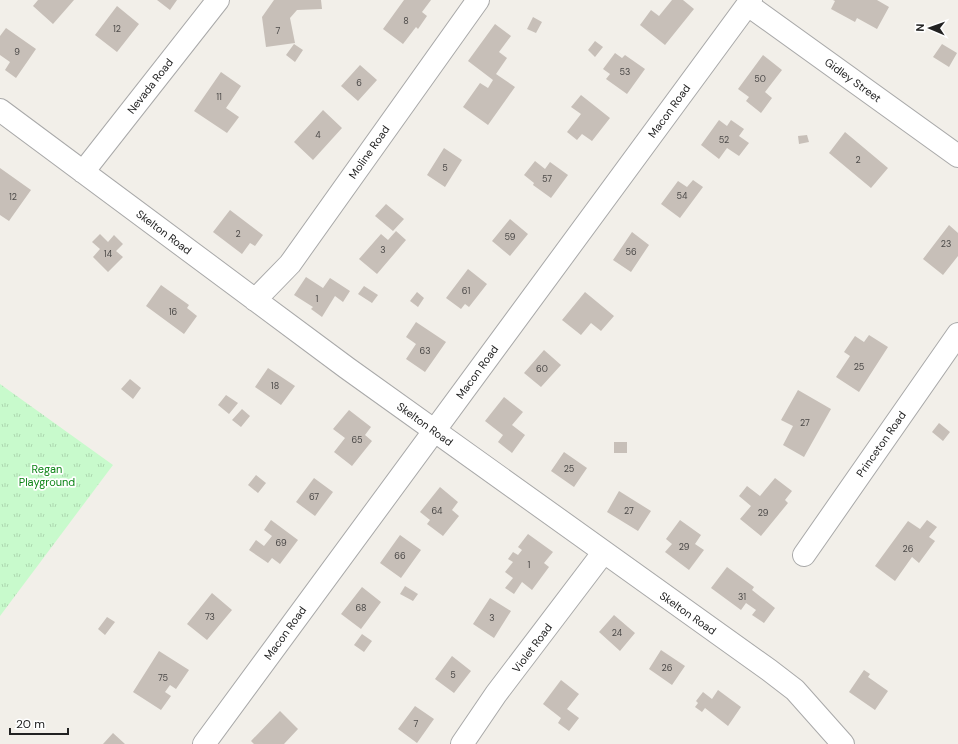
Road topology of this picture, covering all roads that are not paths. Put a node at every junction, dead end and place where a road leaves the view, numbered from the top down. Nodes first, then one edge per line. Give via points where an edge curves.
1 (218, 0) edge
2 (478, 0) edge
3 (749, 2) edge
4 (0, 110) edge
5 (958, 156) edge
6 (83, 172) junction
7 (255, 300) junction
8 (956, 341) edge
9 (434, 430) junction
10 (603, 553) junction
11 (804, 555) dead end
12 (204, 744) edge
13 (462, 744) edge
14 (843, 744) edge

1 - 6 street, Nevada Road
2 - 7 street, Moline Road via 290,264
3 - 5 street, Gidley Street
3 - 9 street, Macon Road
4 - 6 street, Skelton Road
6 - 7 street, Skelton Road
7 - 9 street, Skelton Road
8 - 11 street, Princeton Road
9 - 10 street, Skelton Road
9 - 12 street, Macon Road
10 - 13 street, Violet Road via 496,694
10 - 14 street, Skelton Road via 779,678 808,704

